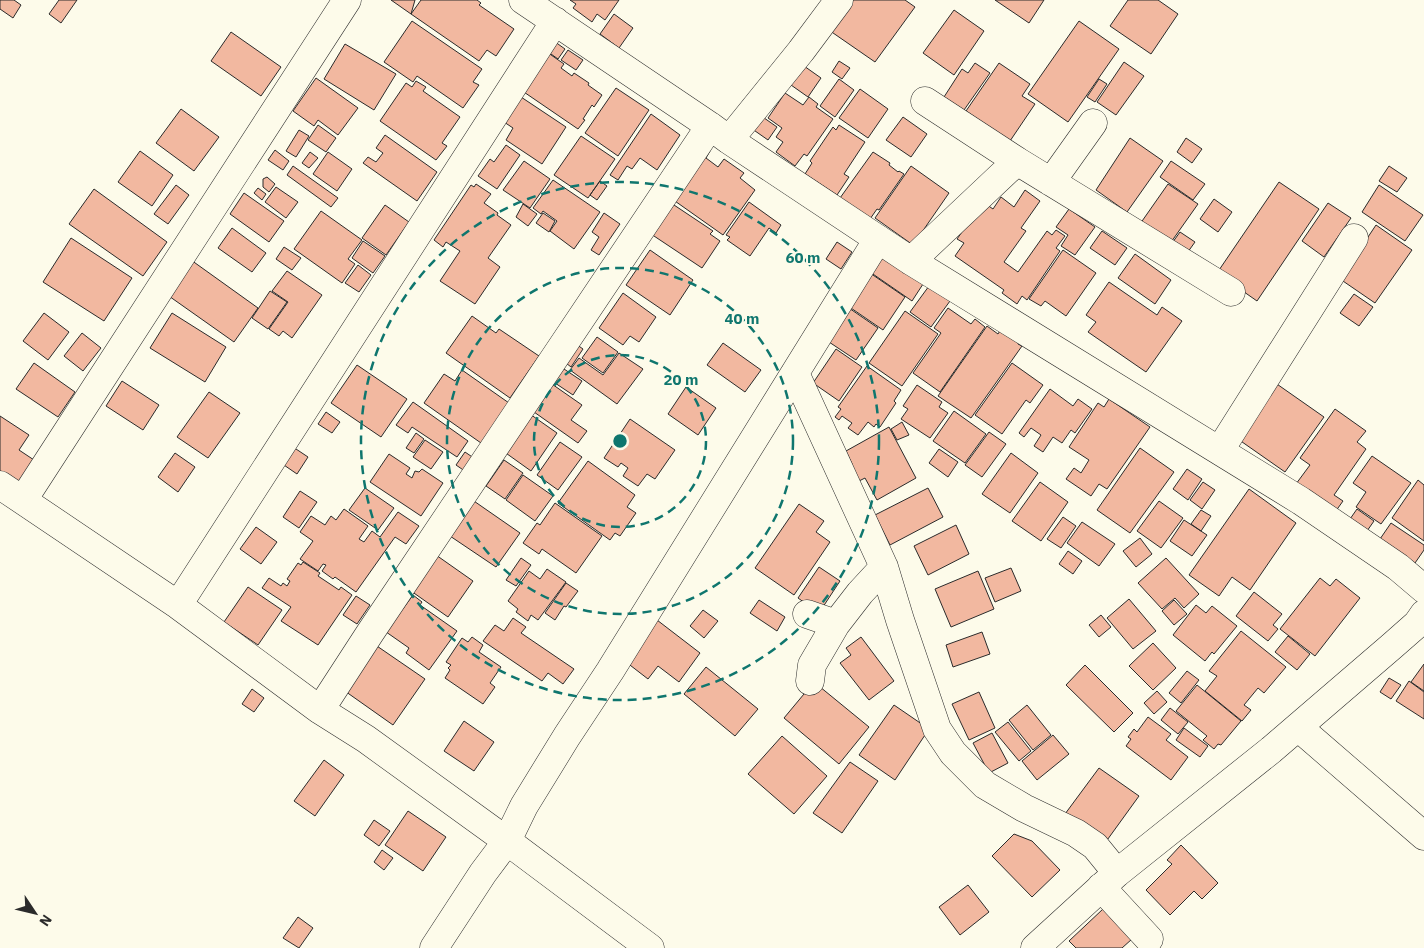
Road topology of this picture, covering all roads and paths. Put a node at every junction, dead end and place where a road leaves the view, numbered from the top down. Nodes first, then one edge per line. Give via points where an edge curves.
1 (347, 0) edge
2 (523, 0) edge
3 (839, 0) edge
4 (555, 20) junction
5 (925, 101) dead end
6 (1093, 123) dead end
7 (719, 133) junction
8 (1017, 160) junction
9 (1051, 182) junction
10 (1354, 238) dead end
11 (878, 239) junction
12 (910, 261) junction
13 (1231, 292) dead end
14 (795, 373) junction
15 (1220, 450) junction
16 (0, 485) edge
17 (23, 500) junction
18 (884, 567) junction
19 (1424, 589) edge
20 (178, 605) junction
21 (806, 614) dead end
22 (1424, 614) edge
23 (836, 624) junction
24 (810, 681) dead end
25 (320, 710) junction
26 (1298, 727) junction
27 (1424, 836) edge
28 (507, 841) junction
29 (1109, 880) junction
30 (1149, 939) dead end
31 (434, 948) edge
32 (650, 948) edge
33 (1035, 948) edge

1 - 17 street
2 - 4 street
3 - 7 street via 801,51
4 - 7 street
4 - 20 street
5 - 8 street
6 - 9 street
7 - 11 street
7 - 25 street via 381,617
8 - 9 street
8 - 12 street
9 - 13 street
10 - 15 street
11 - 12 street
11 - 14 street
12 - 15 street
14 - 18 street
14 - 28 street via 567,736 524,806
15 - 19 street via 1398,567
16 - 17 street
17 - 20 street
18 - 23 street
18 - 29 street via 937,729 953,753 985,786 1076,833 1094,846
20 - 25 street
21 - 23 street
22 - 26 street via 1417,624
23 - 24 street via 812,665
25 - 28 street via 366,739
26 - 27 street
26 - 29 street
28 - 31 street
28 - 32 street
29 - 30 street
29 - 33 street

